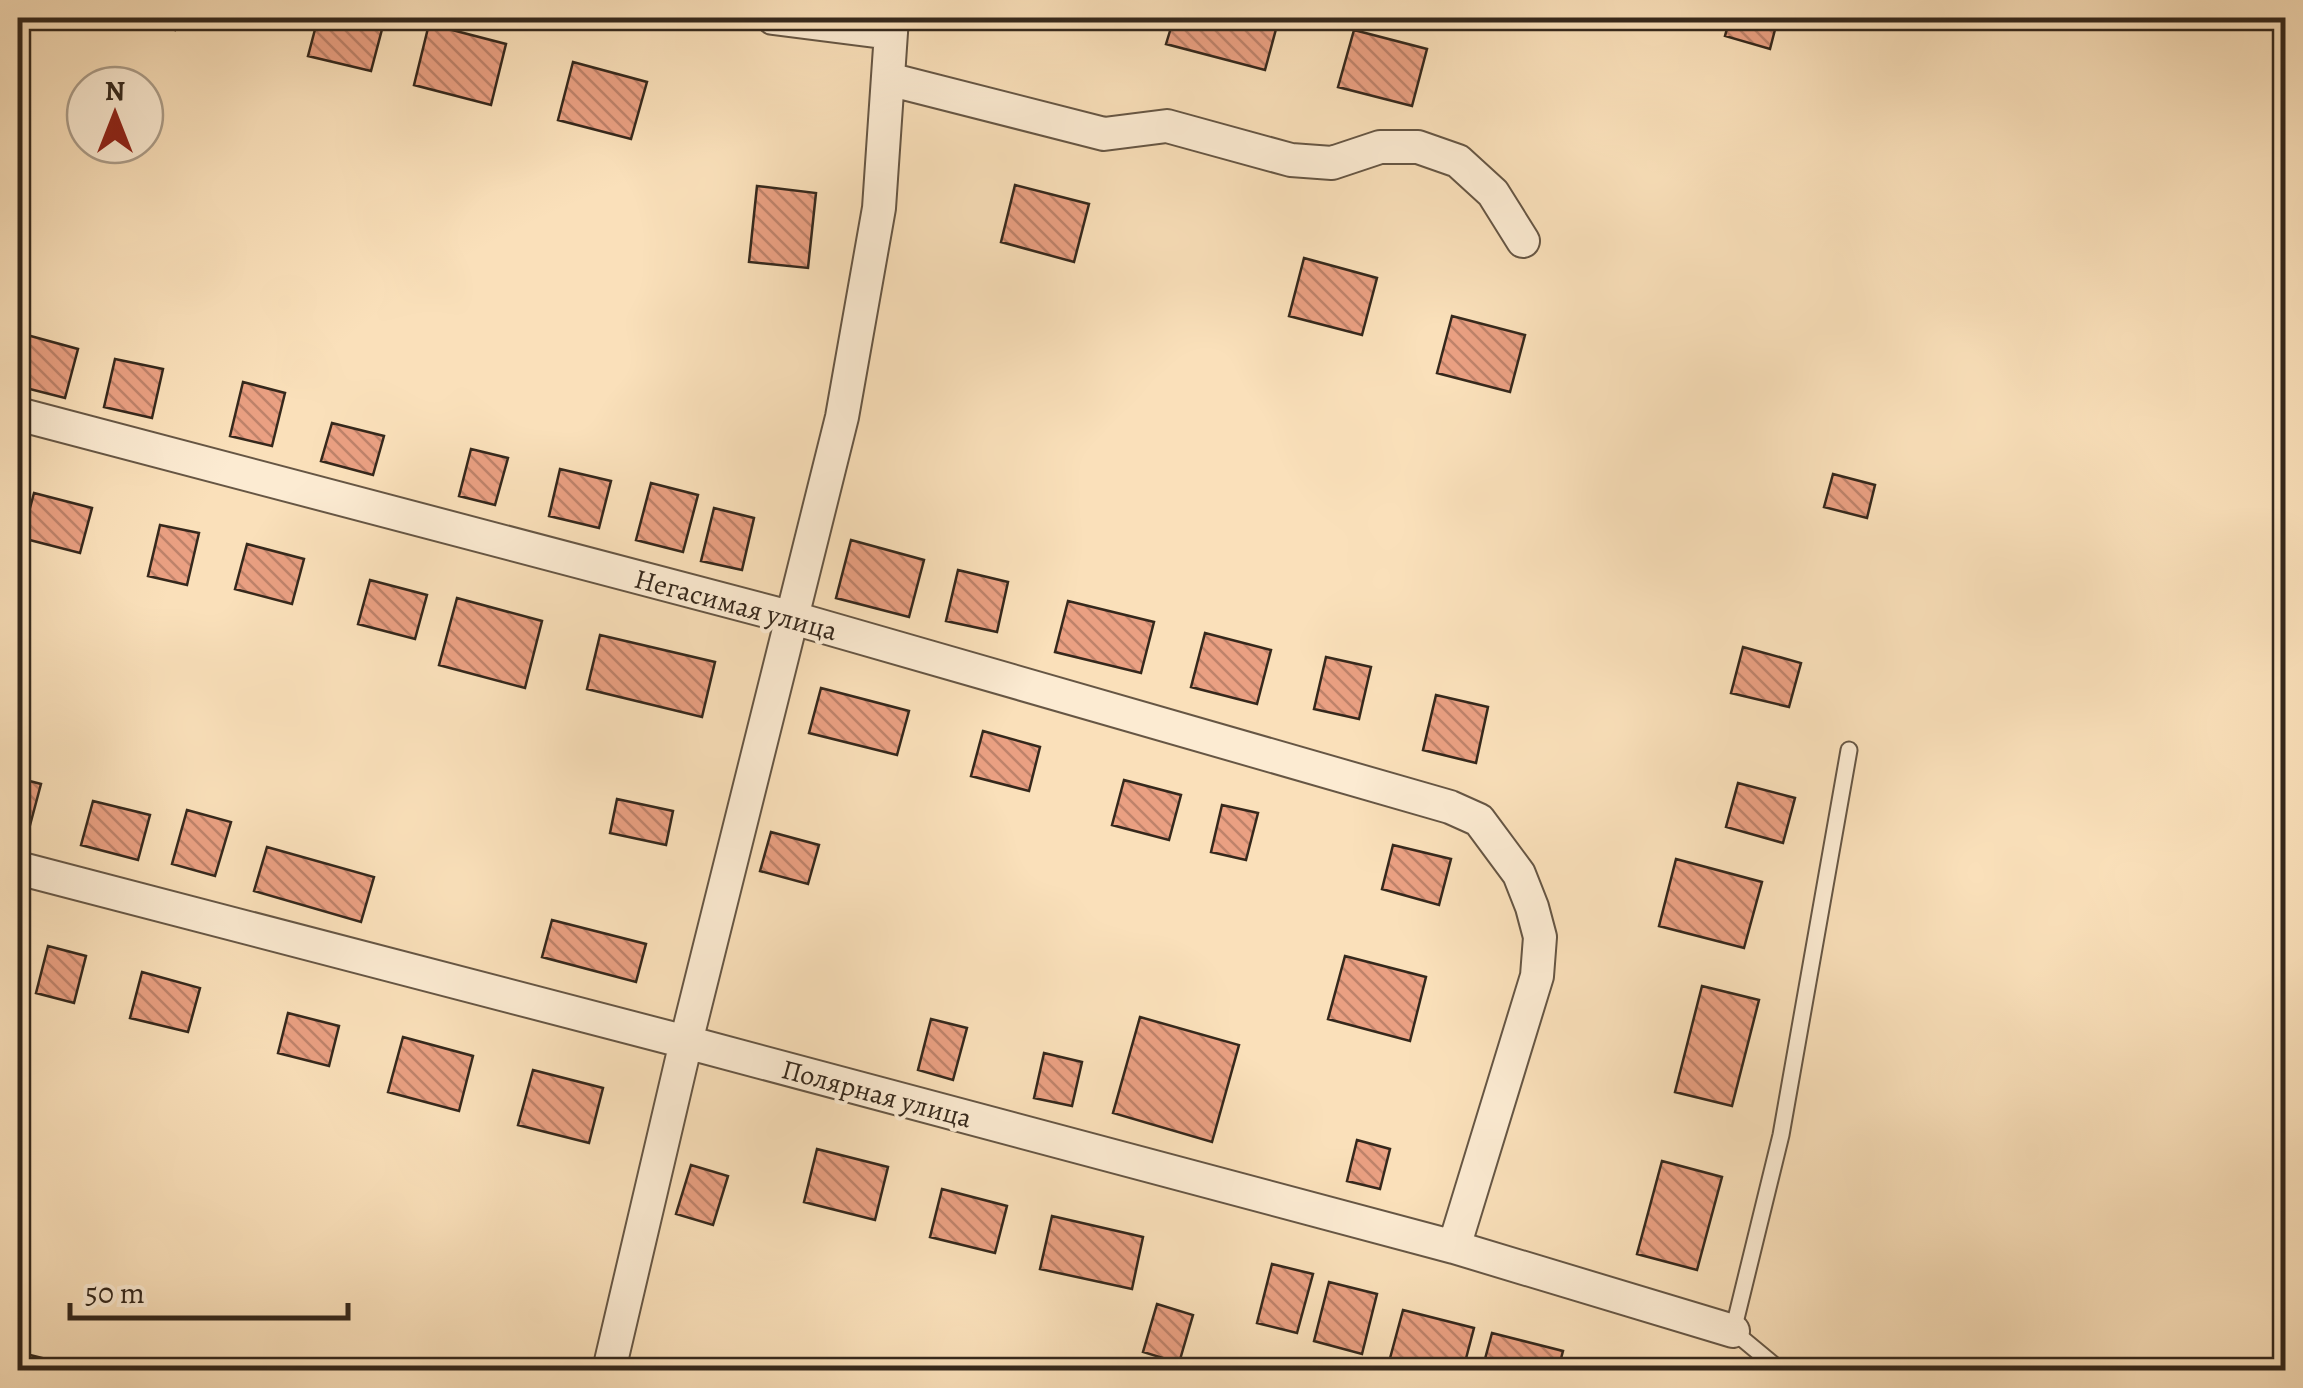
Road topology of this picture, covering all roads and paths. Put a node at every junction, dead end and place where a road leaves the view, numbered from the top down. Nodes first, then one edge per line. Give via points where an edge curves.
1 (773, 18) edge
2 (892, 25) edge
3 (888, 78) junction
4 (1523, 241) dead end
5 (18, 414) edge
6 (793, 618) junction
7 (1849, 750) dead end
8 (18, 868) edge
9 (686, 1042) junction
10 (1454, 1247) junction
11 (1732, 1331) junction
12 (608, 1370) edge
13 (1780, 1370) edge

1 - 2 street
2 - 3 street
3 - 4 street via 1104,134 1167,126 1291,160 1332,163 1380,148 1418,147 1458,161 1494,193
3 - 6 street via 879,208 842,417
5 - 6 street, Негасимая улица
6 - 9 street
6 - 10 street, Негасимая улица via 1478,820 1519,874 1540,937 1536,976
7 - 11 lane via 1781,1135
8 - 9 street, Полярная улица
9 - 10 street, Полярная улица
9 - 12 street
10 - 11 street, Полярная улица
11 - 13 lane

